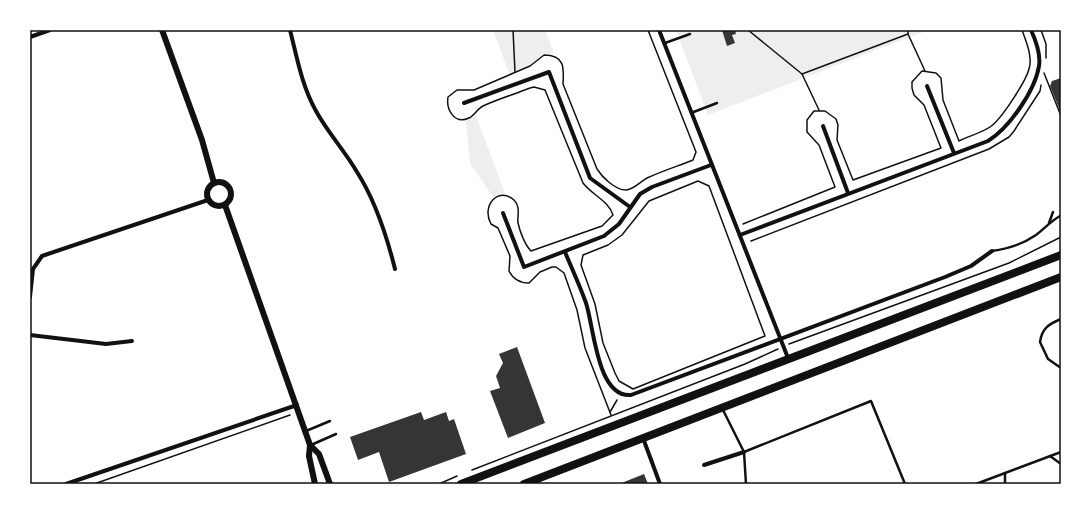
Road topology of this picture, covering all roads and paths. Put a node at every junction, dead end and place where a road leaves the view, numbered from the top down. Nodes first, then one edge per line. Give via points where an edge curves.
1 (50, 30) edge
2 (162, 30) edge
3 (290, 30) edge
4 (513, 30) edge
5 (648, 30) edge
6 (659, 30) edge
7 (748, 30) edge
8 (908, 30) edge
9 (1022, 30) edge
10 (1032, 30) edge
11 (690, 34) dead end
12 (908, 34) junction
13 (30, 37) edge
14 (664, 43) junction
15 (924, 70) junction
16 (1044, 71) dead end
17 (515, 72) junction
18 (802, 74) junction
19 (927, 86) dead end
20 (464, 103) dead end
21 (717, 103) dead end
22 (819, 110) junction
23 (691, 113) junction
24 (1061, 116) edge
25 (823, 126) dead end
26 (954, 153) junction
27 (711, 165) junction
28 (214, 183) junction
29 (848, 193) junction
30 (208, 200) junction
31 (224, 205) junction
32 (630, 207) junction
33 (1053, 212) dead end
34 (503, 213) dead end
35 (1060, 216) edge
36 (1048, 223) junction
37 (743, 224) dead end
38 (740, 236) junction
39 (1061, 238) edge
40 (992, 251) joint
41 (566, 252) junction
42 (1061, 255) edge
43 (395, 268) dead end
44 (1061, 277) edge
45 (30, 297) edge
46 (1061, 320) edge
47 (30, 334) edge
48 (780, 339) junction
49 (132, 341) dead end
50 (783, 347) junction
51 (788, 358) junction
52 (1061, 368) edge
53 (624, 386) joint
54 (617, 400) dead end
55 (297, 405) junction
56 (722, 408) junction
57 (610, 412) junction
58 (290, 415) dead end
59 (611, 415) junction
60 (330, 421) dead end
61 (306, 431) junction
62 (336, 434) dead end
63 (643, 438) junction
64 (310, 445) junction
65 (744, 452) junction
66 (1061, 452) edge
67 (1050, 456) junction
68 (1061, 464) edge
69 (704, 465) dead end
70 (469, 471) dead end
71 (1005, 473) junction
72 (463, 474) dead end
73 (66, 484) edge
74 (94, 484) edge
75 (315, 484) edge
76 (330, 484) edge
77 (439, 484) edge
78 (461, 484) edge
79 (524, 484) edge
80 (660, 484) edge
81 (746, 484) edge
82 (905, 484) edge
83 (976, 484) edge
84 (1005, 484) edge

1 - 13 street
2 - 28 street via 202,140
3 - 43 street via 306,89 316,111 358,173 379,218
4 - 17 path
5 - 17 path via 696,152 693,160 646,179 631,190 617,187 597,169 563,84 564,70 559,60 544,55 530,66
6 - 14 street
7 - 18 path
8 - 12 path
9 - 15 path via 1028,47 1030,68 1000,119 990,128 959,140 943,100 941,78 936,73
10 - 26 street via 1038,47 1039,65 1034,83 999,134 988,141
11 - 14 lane
12 - 15 path
12 - 18 path
14 - 23 street
15 - 22 path via 916,75 912,88 914,95 924,105 941,148 853,180 837,140 836,119 831,114
16 - 24 path
17 - 57 path via 474,90 457,90 448,97 448,109 453,117 464,119 472,116 481,107 530,88 545,90 583,183 611,206 613,215 602,226 531,252 518,223 519,209 513,200 507,196 500,196 492,200 487,212 491,224 498,228 510,256 509,271 514,279 529,283 540,272 552,267 564,273 577,310 585,348
18 - 22 path
19 - 26 street
20 - 32 street via 548,72 590,178
21 - 23 lane
22 - 37 path via 810,114 807,132 819,144 835,187
23 - 27 street
25 - 29 street
26 - 29 street
27 - 32 street via 652,187 640,194
27 - 38 street
28 - 30 street via 207,192
28 - 31 street via 222,183 229,187 231,195
29 - 38 street
30 - 31 street via 214,205
30 - 45 street via 42,256 33,269
31 - 55 street
32 - 41 street via 619,224 604,236
33 - 36 lane
34 - 41 street via 524,267
35 - 36 lane
36 - 40 lane via 1034,236 1006,249
38 - 48 street
39 - 50 path via 1009,263
40 - 48 street via 971,266 946,277
41 - 48 street via 586,305 594,343 608,382 612,389 624,395 631,395
42 - 51 main road
44 - 56 main road
46 - 52 lane via 1047,325 1040,342 1048,359
47 - 49 street via 106,344
48 - 50 street
50 - 51 street
50 - 59 path
51 - 78 main road
53 - 53 path via 619,381 603,343 595,304 580,260 583,255 608,245 622,234 649,200 698,181 705,183 709,186 765,336 633,389
54 - 57 path
55 - 61 street
55 - 73 street
56 - 63 main road
56 - 65 lane
57 - 59 path
58 - 74 path
59 - 70 path
60 - 61 lane
61 - 64 street
62 - 64 lane
63 - 79 main road
63 - 80 street
64 - 75 street via 309,456
64 - 76 street via 319,454
65 - 69 street
65 - 81 lane
65 - 82 lane via 871,401
66 - 67 lane
67 - 68 lane
67 - 71 lane
71 - 83 lane
71 - 84 lane
72 - 77 path

